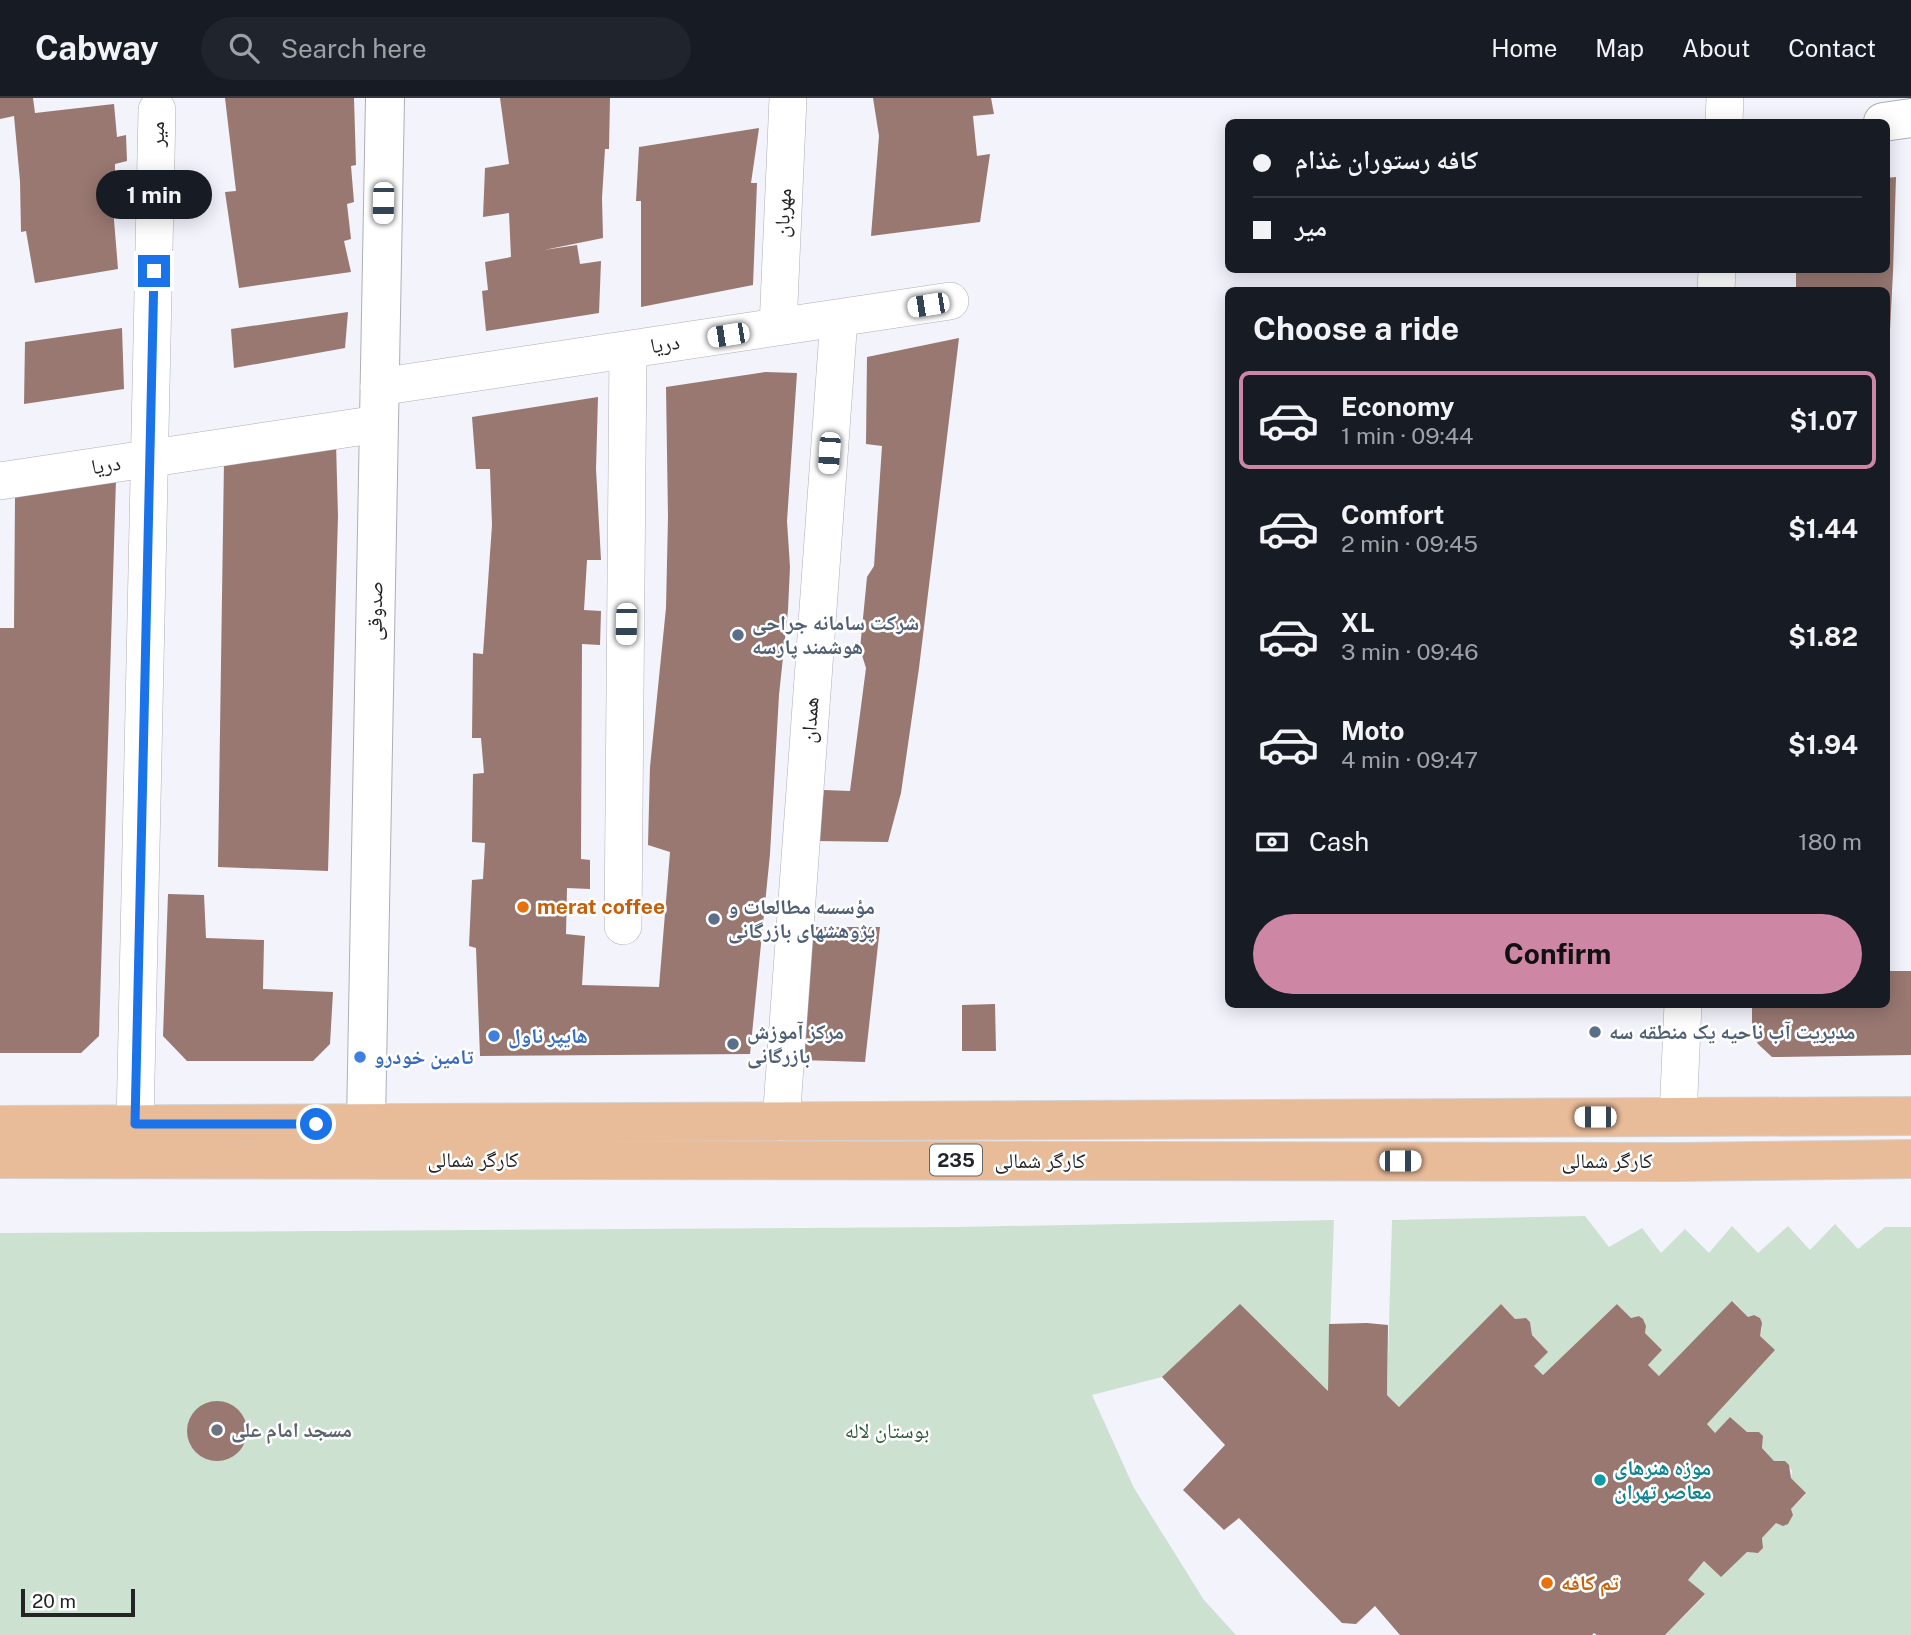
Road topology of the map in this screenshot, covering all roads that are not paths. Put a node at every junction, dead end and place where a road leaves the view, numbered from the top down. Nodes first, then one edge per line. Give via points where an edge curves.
1 (384, 98) edge
2 (788, 98) edge
3 (1725, 98) edge
4 (157, 110) dead end
5 (1911, 118) edge
6 (1724, 119) edge
7 (1890, 121) edge
8 (950, 302) dead end
9 (839, 318) junction
10 (778, 327) junction
11 (628, 350) junction
12 (379, 405) junction
13 (150, 458) junction
14 (0, 481) edge
15 (623, 926) dead end
16 (1683, 1008) edge
17 (1911, 1116) edge
18 (1678, 1117) junction
19 (781, 1122) junction
20 (0, 1125) edge
21 (134, 1142) junction
22 (365, 1142) junction
23 (0, 1159) edge
24 (1911, 1159) edge
25 (778, 1160) junction
26 (1677, 1161) junction

1 - 12 street, صدوقی
2 - 10 street, مهربان
3 - 6 street
4 - 13 street, میر
5 - 7 street
8 - 9 street, دریا
9 - 10 street, دریا
9 - 19 street, همدان
10 - 11 street, دریا
11 - 12 street, دریا
11 - 15 street
12 - 13 street, دریا
12 - 22 street, صدوقی
13 - 14 street, دریا
13 - 21 street, میر
16 - 18 street
17 - 18 main road
18 - 19 main road
18 - 26 main road
19 - 22 main road
19 - 25 main road
20 - 21 main road
21 - 22 main road
21 - 23 main road
22 - 25 main road, کارگر شمالی / 235
24 - 26 main road, کارگر شمالی / 235
25 - 26 main road, کارگر شمالی / 235

